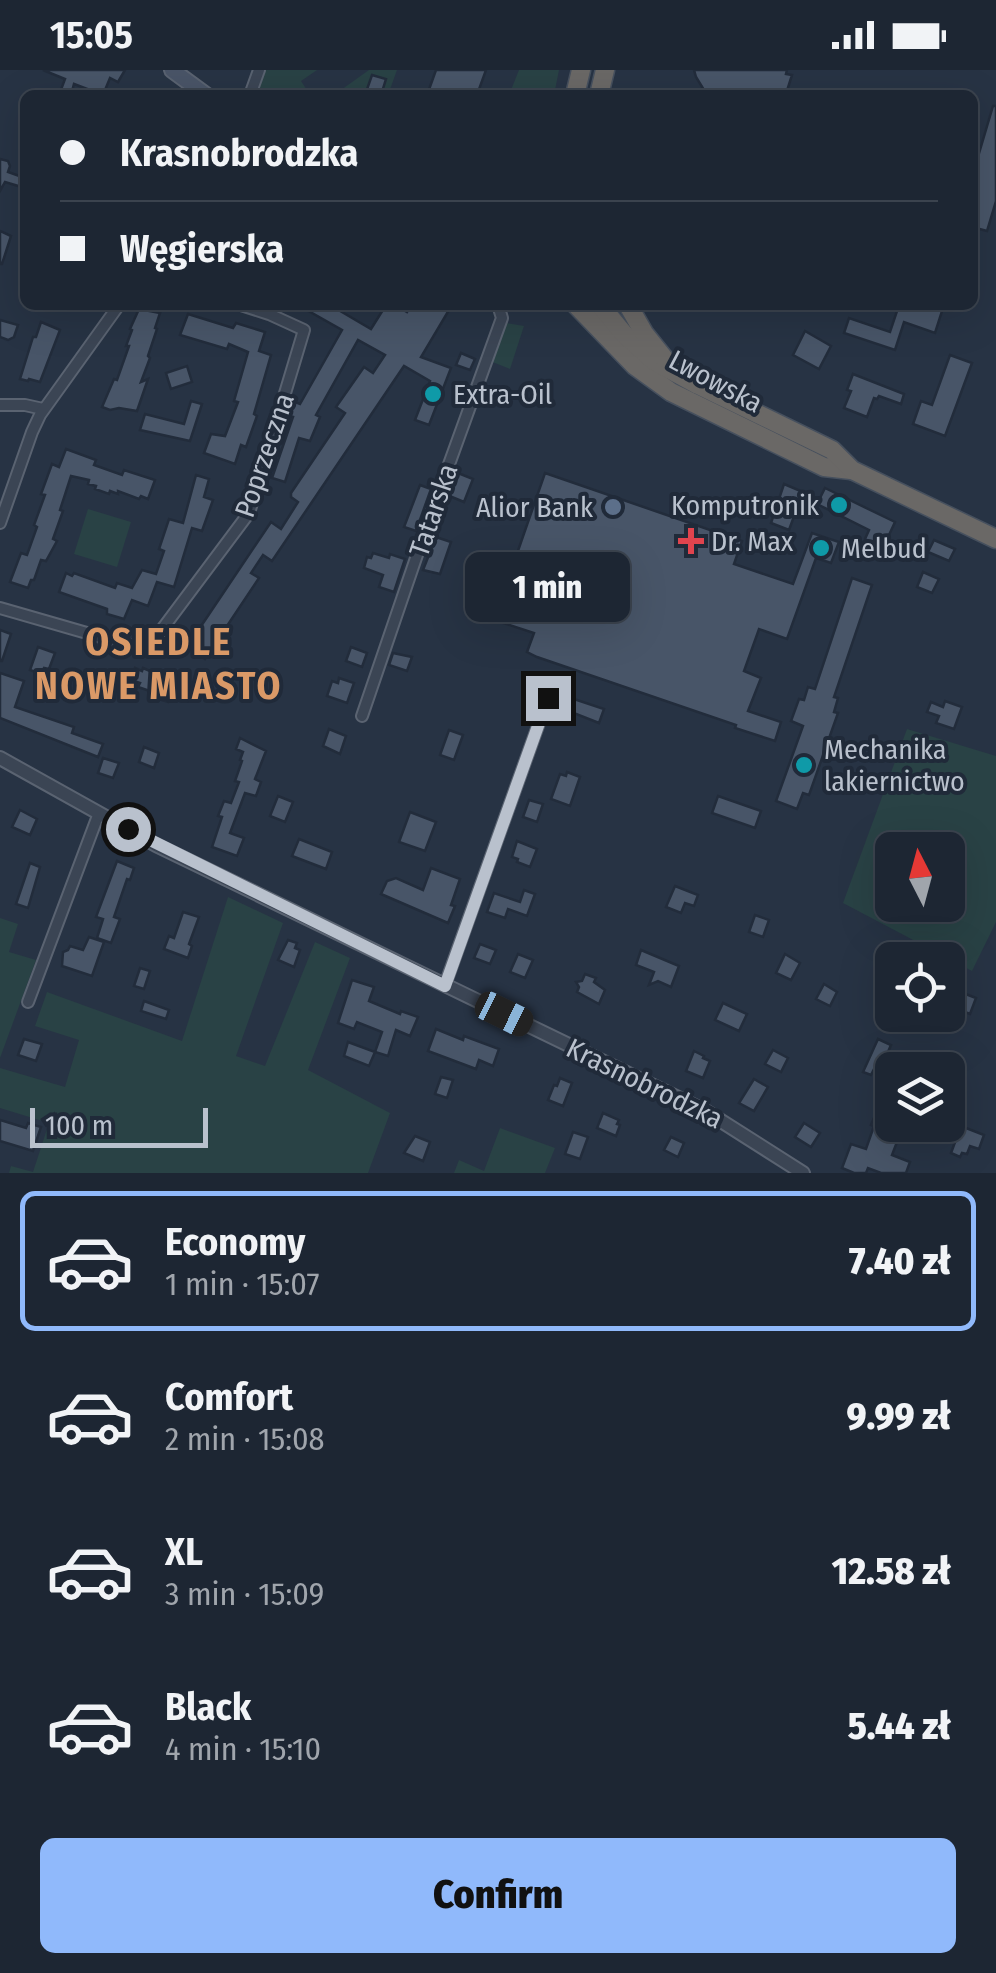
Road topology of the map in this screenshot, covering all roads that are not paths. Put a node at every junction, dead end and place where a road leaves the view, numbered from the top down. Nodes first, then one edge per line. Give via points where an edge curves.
1 (172, 70) edge
2 (199, 90) edge
3 (114, 310) edge
4 (256, 310) edge
5 (500, 310) edge
6 (581, 310) edge
7 (604, 310) edge
8 (631, 310) edge
9 (674, 370) junction
10 (0, 405) edge
11 (43, 409) junction
12 (852, 470) junction
13 (0, 523) edge
14 (996, 539) edge
15 (0, 608) edge
16 (548, 698) dead end
17 (362, 716) dead end
18 (0, 758) edge
19 (99, 813) junction
20 (445, 986) junction
21 (28, 1002) dead end
22 (803, 1173) edge

1 - 2 main road
3 - 11 street
4 - 15 street, Poprzeczna via 304,330 246,518 154,640 132,646
5 - 17 street, Tatarska
6 - 12 highway, Lwowska via 671,392 824,466
7 - 9 highway, Lwowska via 644,352
8 - 9 highway
9 - 12 highway, Lwowska via 832,450
10 - 11 street
11 - 13 street
12 - 14 highway, Lwowska
16 - 20 street
18 - 19 street, Krasnobrodzka
19 - 20 street, Krasnobrodzka
19 - 21 street
20 - 22 street, Krasnobrodzka via 716,1117

